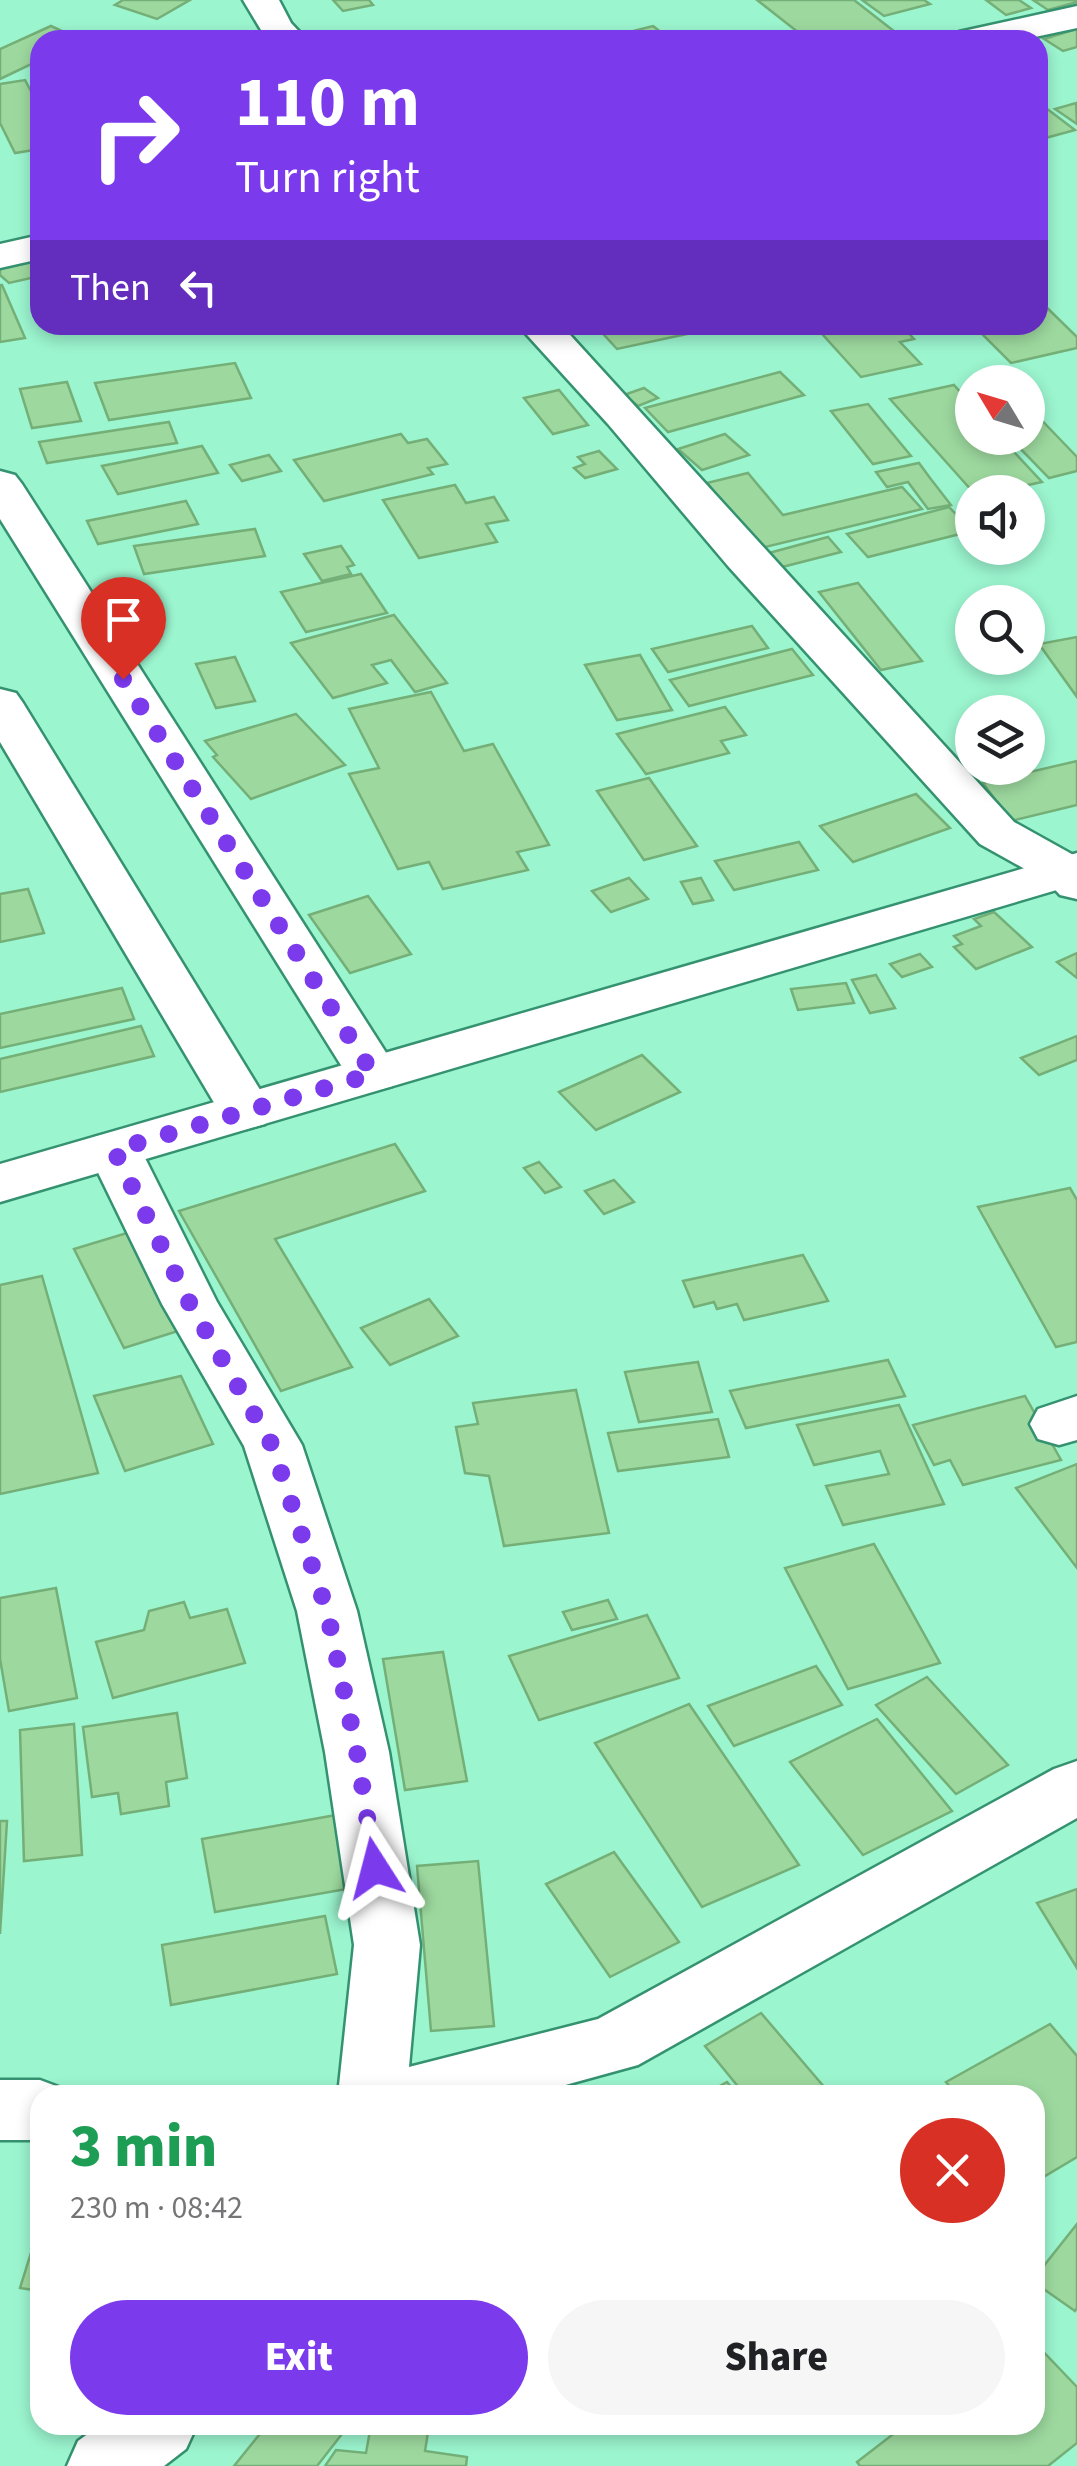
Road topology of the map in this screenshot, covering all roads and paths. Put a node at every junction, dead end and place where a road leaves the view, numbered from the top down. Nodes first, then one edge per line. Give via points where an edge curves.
1 (261, 0) edge
2 (1077, 18) edge
3 (277, 30) edge
4 (1020, 30) edge
5 (30, 249) edge
6 (0, 256) edge
7 (547, 335) edge
8 (0, 484) edge
9 (0, 704) edge
10 (1073, 874) edge
11 (373, 1074) junction
12 (246, 1110) junction
13 (114, 1150) junction
14 (0, 1183) edge
15 (1077, 1787) edge
16 (373, 2085) edge
17 (453, 2085) edge
18 (0, 2110) edge
19 (30, 2110) edge
20 (146, 2435) edge
21 (104, 2466) edge

1 - 3 street
2 - 4 street
5 - 6 street
7 - 10 street via 998,833
8 - 11 street
9 - 12 street
10 - 11 street
11 - 12 street
12 - 13 street
13 - 14 street
13 - 16 street via 190,1304 272,1445 327,1611 388,1946
15 - 17 street via 614,2044
18 - 19 street
20 - 21 street

